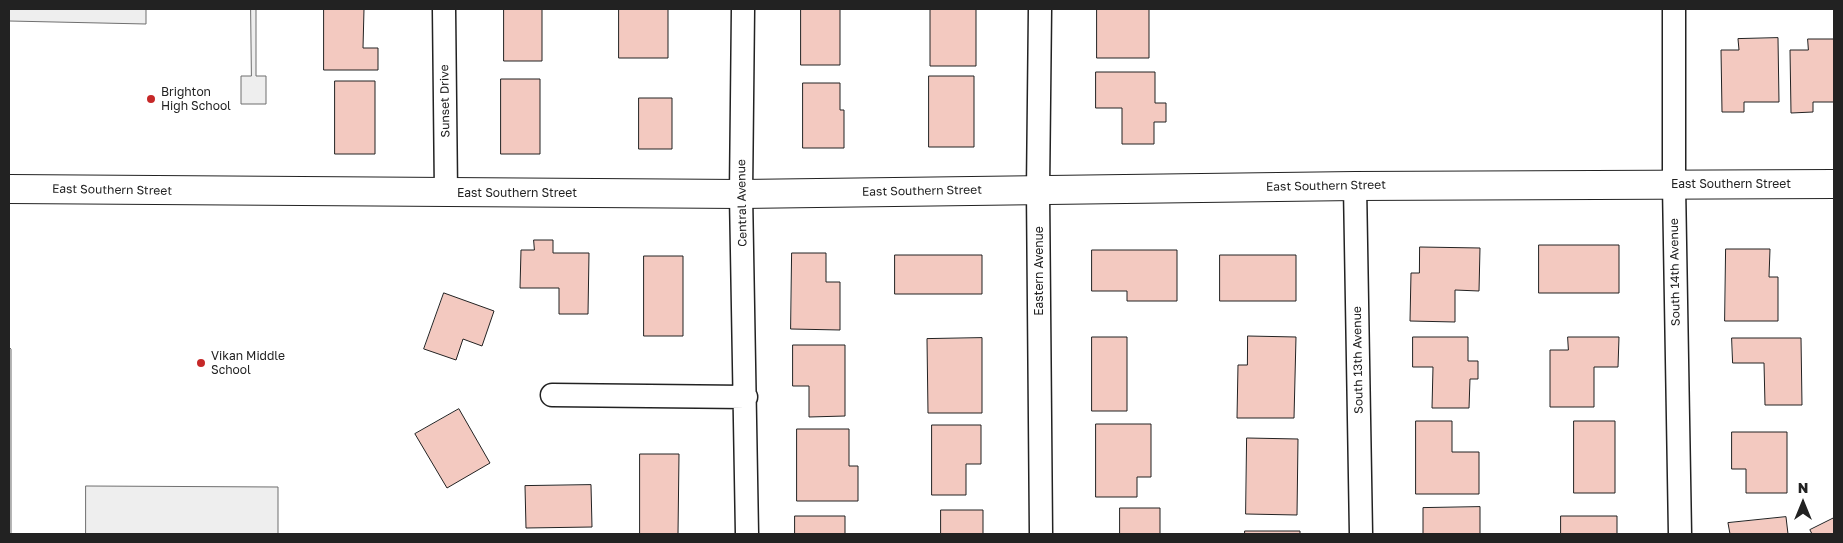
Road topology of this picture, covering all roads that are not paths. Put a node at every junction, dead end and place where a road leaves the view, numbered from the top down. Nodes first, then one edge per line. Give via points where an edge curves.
1 (444, 9) edge
2 (743, 9) edge
3 (1040, 9) edge
4 (1674, 9) edge
5 (1834, 184) edge
6 (1674, 185) junction
7 (1355, 186) junction
8 (9, 189) edge
9 (1038, 190) junction
10 (446, 193) junction
11 (741, 194) junction
12 (552, 395) dead end
13 (746, 397) junction
14 (746, 534) edge
15 (1041, 534) edge
16 (1362, 534) edge
17 (1680, 534) edge

1 - 10 street, Sunset Drive
2 - 11 street, Central Avenue
3 - 9 street, Eastern Avenue
4 - 6 street, South 14th Avenue
5 - 6 street, East Southern Street
6 - 7 street, East Southern Street
6 - 17 street, South 14th Avenue
7 - 9 street, East Southern Street
7 - 16 street, South 13th Avenue
8 - 10 street, East Southern Street
9 - 11 street, East Southern Street
9 - 15 street, Eastern Avenue
10 - 11 street, East Southern Street
11 - 13 street, Central Avenue
12 - 13 street
13 - 14 street, Central Avenue

